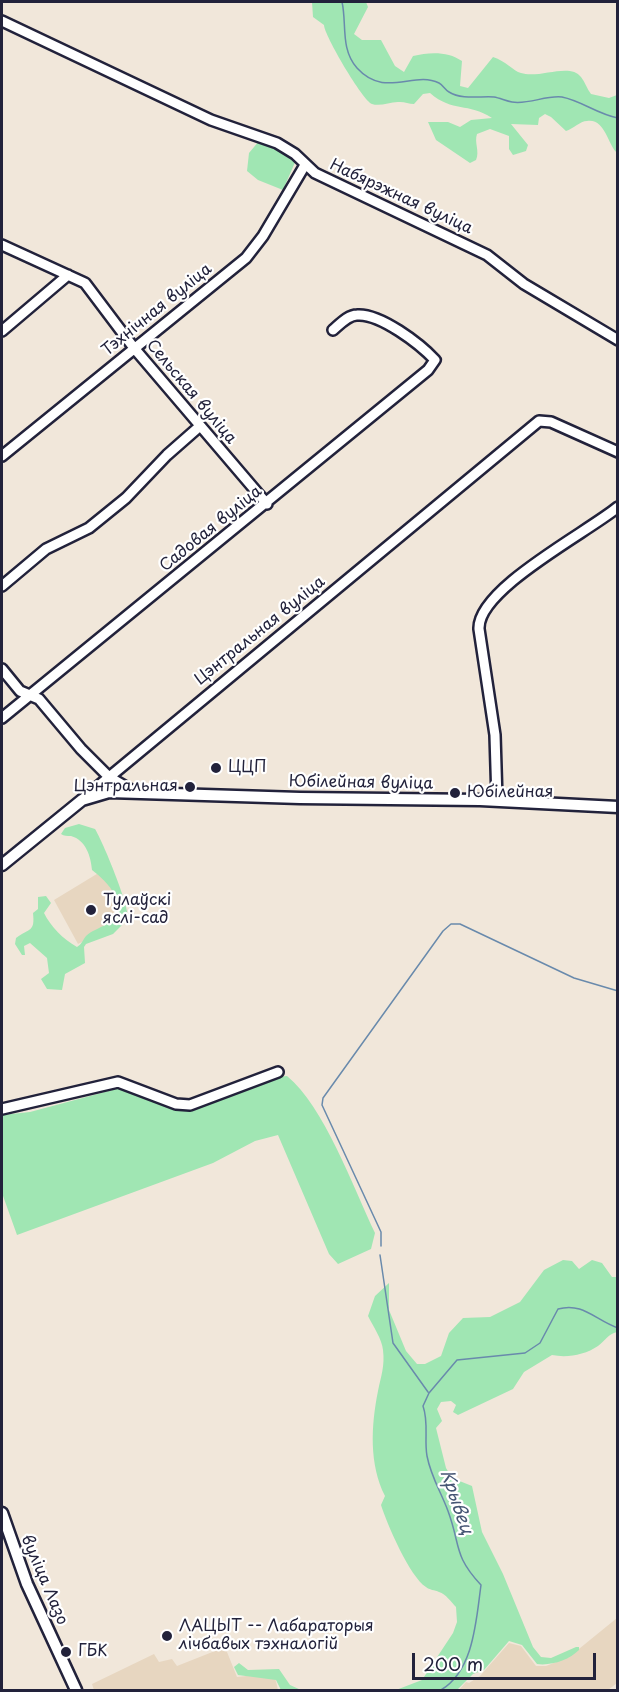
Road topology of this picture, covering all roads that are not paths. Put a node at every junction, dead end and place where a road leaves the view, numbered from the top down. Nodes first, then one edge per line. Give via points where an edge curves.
1 (2, 21) edge
2 (304, 165) junction
3 (2, 245) edge
4 (68, 275) junction
5 (333, 330) dead end
6 (2, 331) edge
7 (618, 340) edge
8 (134, 348) junction
9 (200, 426) junction
10 (618, 452) edge
11 (2, 456) edge
12 (267, 504) junction
13 (618, 507) edge
14 (2, 586) edge
15 (2, 669) edge
16 (28, 695) junction
17 (2, 718) edge
18 (109, 777) junction
19 (133, 790) junction
20 (82, 800) junction
21 (497, 800) junction
22 (618, 807) edge
23 (2, 865) edge
24 (278, 1072) dead end
25 (2, 1109) edge
26 (2, 1513) edge
27 (76, 1690) edge

1 - 2 street, Набярэжная вуліца via 211,120 277,143
2 - 7 street, Набярэжная вуліца via 487,255 524,284
2 - 8 street, Тэхнічная вуліца via 246,258
3 - 4 street, Сельская вуліца
4 - 6 street
4 - 8 street, Сельская вуліца via 85,283
5 - 12 street, Садовая вуліца via 349,317 371,316 435,360 428,370
8 - 9 street, Сельская вуліца
8 - 11 street, Тэхнічная вуліца
9 - 12 street, Сельская вуліца
9 - 14 street via 89,528 46,549
10 - 18 street, Цэнтральная вуліца via 551,422 538,421
12 - 16 street, Садовая вуліца
13 - 21 street via 529,566 482,612 479,629 495,735
15 - 16 street
16 - 17 street, Садовая вуліца
16 - 18 street via 39,699
18 - 19 street
18 - 20 street, Цэнтральная вуліца
19 - 20 main road, Юбілейная вуліца via 100,793
19 - 21 main road, Юбілейная вуліца via 300,798
20 - 23 main road, Цэнтральная вуліца
21 - 22 main road, Юбілейная вуліца
24 - 25 street via 190,1105 176,1104 118,1082
26 - 27 main road, вуліца Лазо via 23,1576

